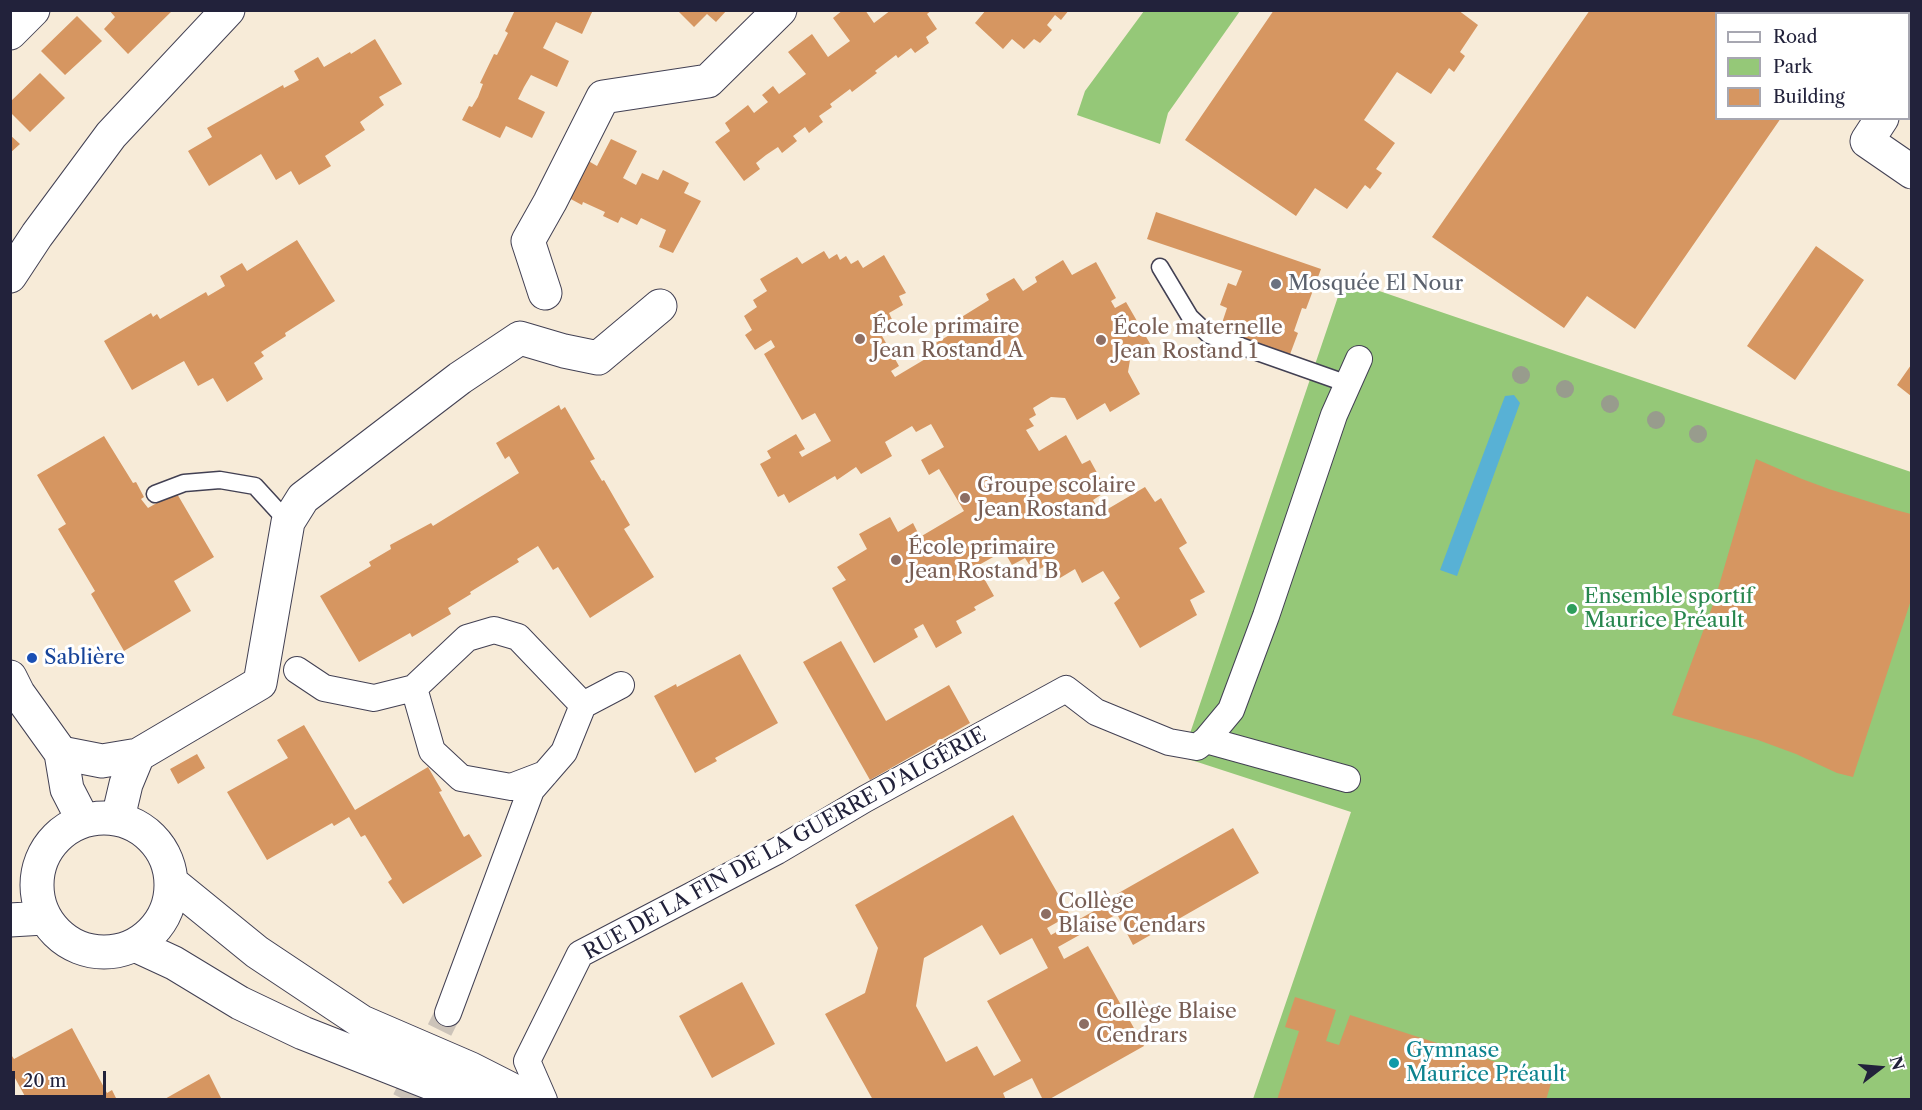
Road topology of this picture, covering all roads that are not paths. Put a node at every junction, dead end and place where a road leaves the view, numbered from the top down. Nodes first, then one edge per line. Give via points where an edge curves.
1 (33, 10) edge
2 (228, 10) edge
3 (780, 10) edge
4 (10, 33) edge
5 (1881, 120) edge
6 (1911, 172) edge
7 (1160, 267) dead end
8 (10, 276) edge
9 (545, 293) dead end
10 (660, 306) dead end
11 (1359, 359) dead end
12 (1348, 384) junction
13 (155, 494) dead end
14 (288, 522) junction
15 (297, 670) dead end
16 (10, 677) edge
17 (621, 685) dead end
18 (414, 688) junction
19 (584, 705) junction
20 (1206, 740) junction
21 (61, 753) junction
22 (138, 755) junction
23 (545, 774) junction
24 (1347, 779) dead end
25 (118, 818) junction
26 (83, 820) junction
27 (23, 880) edge
28 (171, 882) junction
29 (44, 918) junction
30 (10, 920) edge
31 (135, 945) junction
32 (448, 1013) tunnel mouth
33 (500, 1100) edge
34 (532, 1100) edge
35 (544, 1100) edge

1 - 4 street
2 - 8 street via 111,135
3 - 9 street via 708,81 603,97 528,241
5 - 6 street via 1867,141
7 - 12 lane via 1190,317 1209,335
10 - 14 street via 598,358 520,338 460,378 303,498
11 - 12 street
12 - 20 street via 1231,710
13 - 14 lane via 184,483 220,480 255,486
14 - 22 street via 260,683
15 - 18 street via 324,688 374,698
16 - 21 street
17 - 19 street
18 - 19 street via 467,638 494,630 518,637
18 - 23 street via 432,751 461,778 511,787
19 - 23 street via 564,752
20 - 24 street
20 - 35 street, RUE DE LA FIN DE LA GUERRE D'ALGÉRIE via 1197,747 1169,742 1096,712 1066,689 777,851 580,954 527,1062
21 - 22 street via 102,761
21 - 26 street via 67,789
22 - 25 street
23 - 32 street via 531,790
25 - 26 street
25 - 28 street via 139,827 156,841 167,860
26 - 27 street via 64,829
27 - 29 street via 38,899
28 - 31 street via 170,901 162,918 151,934
28 - 34 street via 257,952 362,1022
29 - 30 street
29 - 31 street via 57,934 87,950 116,952
31 - 33 street via 303,1033 453,1092

